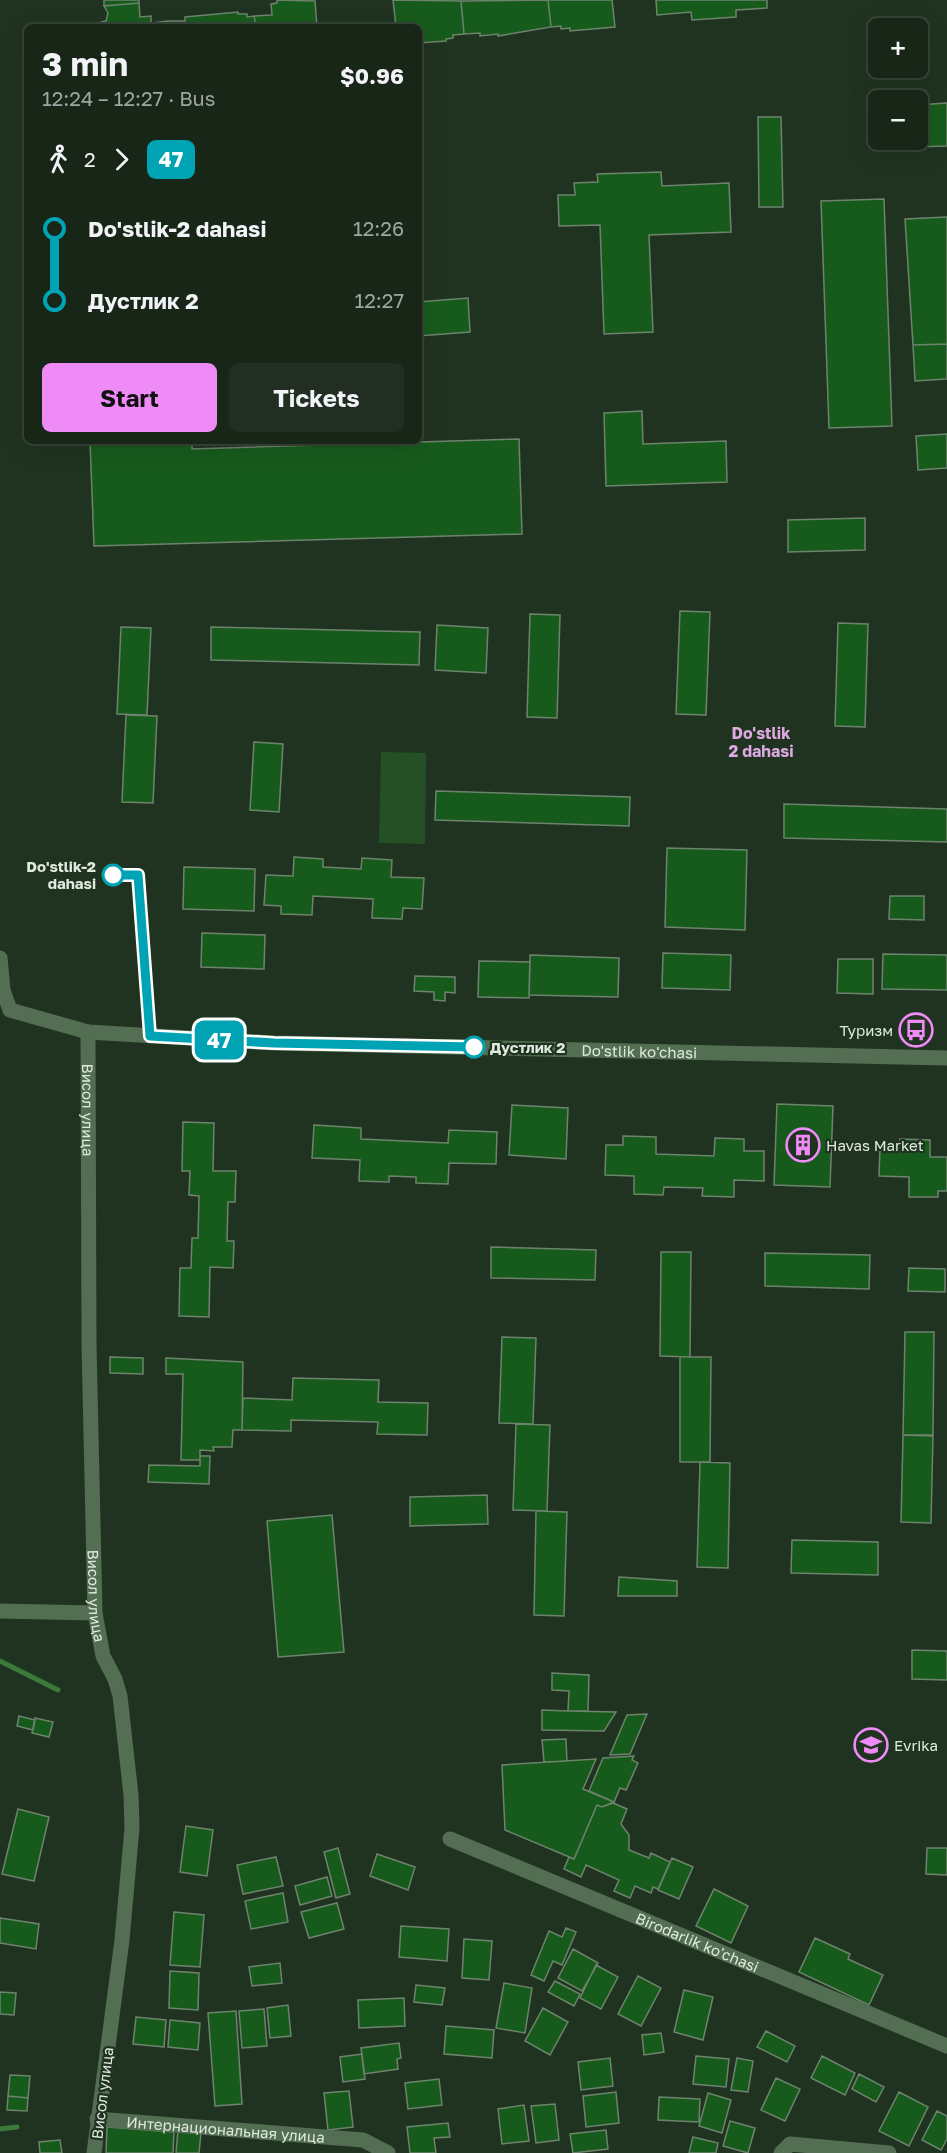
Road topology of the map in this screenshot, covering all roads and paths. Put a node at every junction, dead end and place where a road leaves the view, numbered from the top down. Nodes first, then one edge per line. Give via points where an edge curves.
1 (0, 958) edge
2 (88, 1032) junction
3 (947, 1058) edge
4 (0, 1611) edge
5 (95, 1613) junction
6 (450, 1839) dead end
7 (947, 2046) edge
8 (97, 2119) junction
9 (94, 2153) edge
10 (388, 2153) edge
11 (781, 2153) edge
12 (889, 2153) edge

1 - 2 street, Do'stlik ko'chasi via 3,990 10,1010
2 - 3 street, Do'stlik ko'chasi via 274,1043
2 - 5 street, Висол улица
4 - 5 street
5 - 8 street, Висол улица via 103,1656 120,1696 132,1828 122,1940
6 - 7 street, Birodarlik ko'chasi
8 - 9 street, Висол улица
8 - 10 street, Интернациональная улица via 363,2140
11 - 12 street via 790,2144

